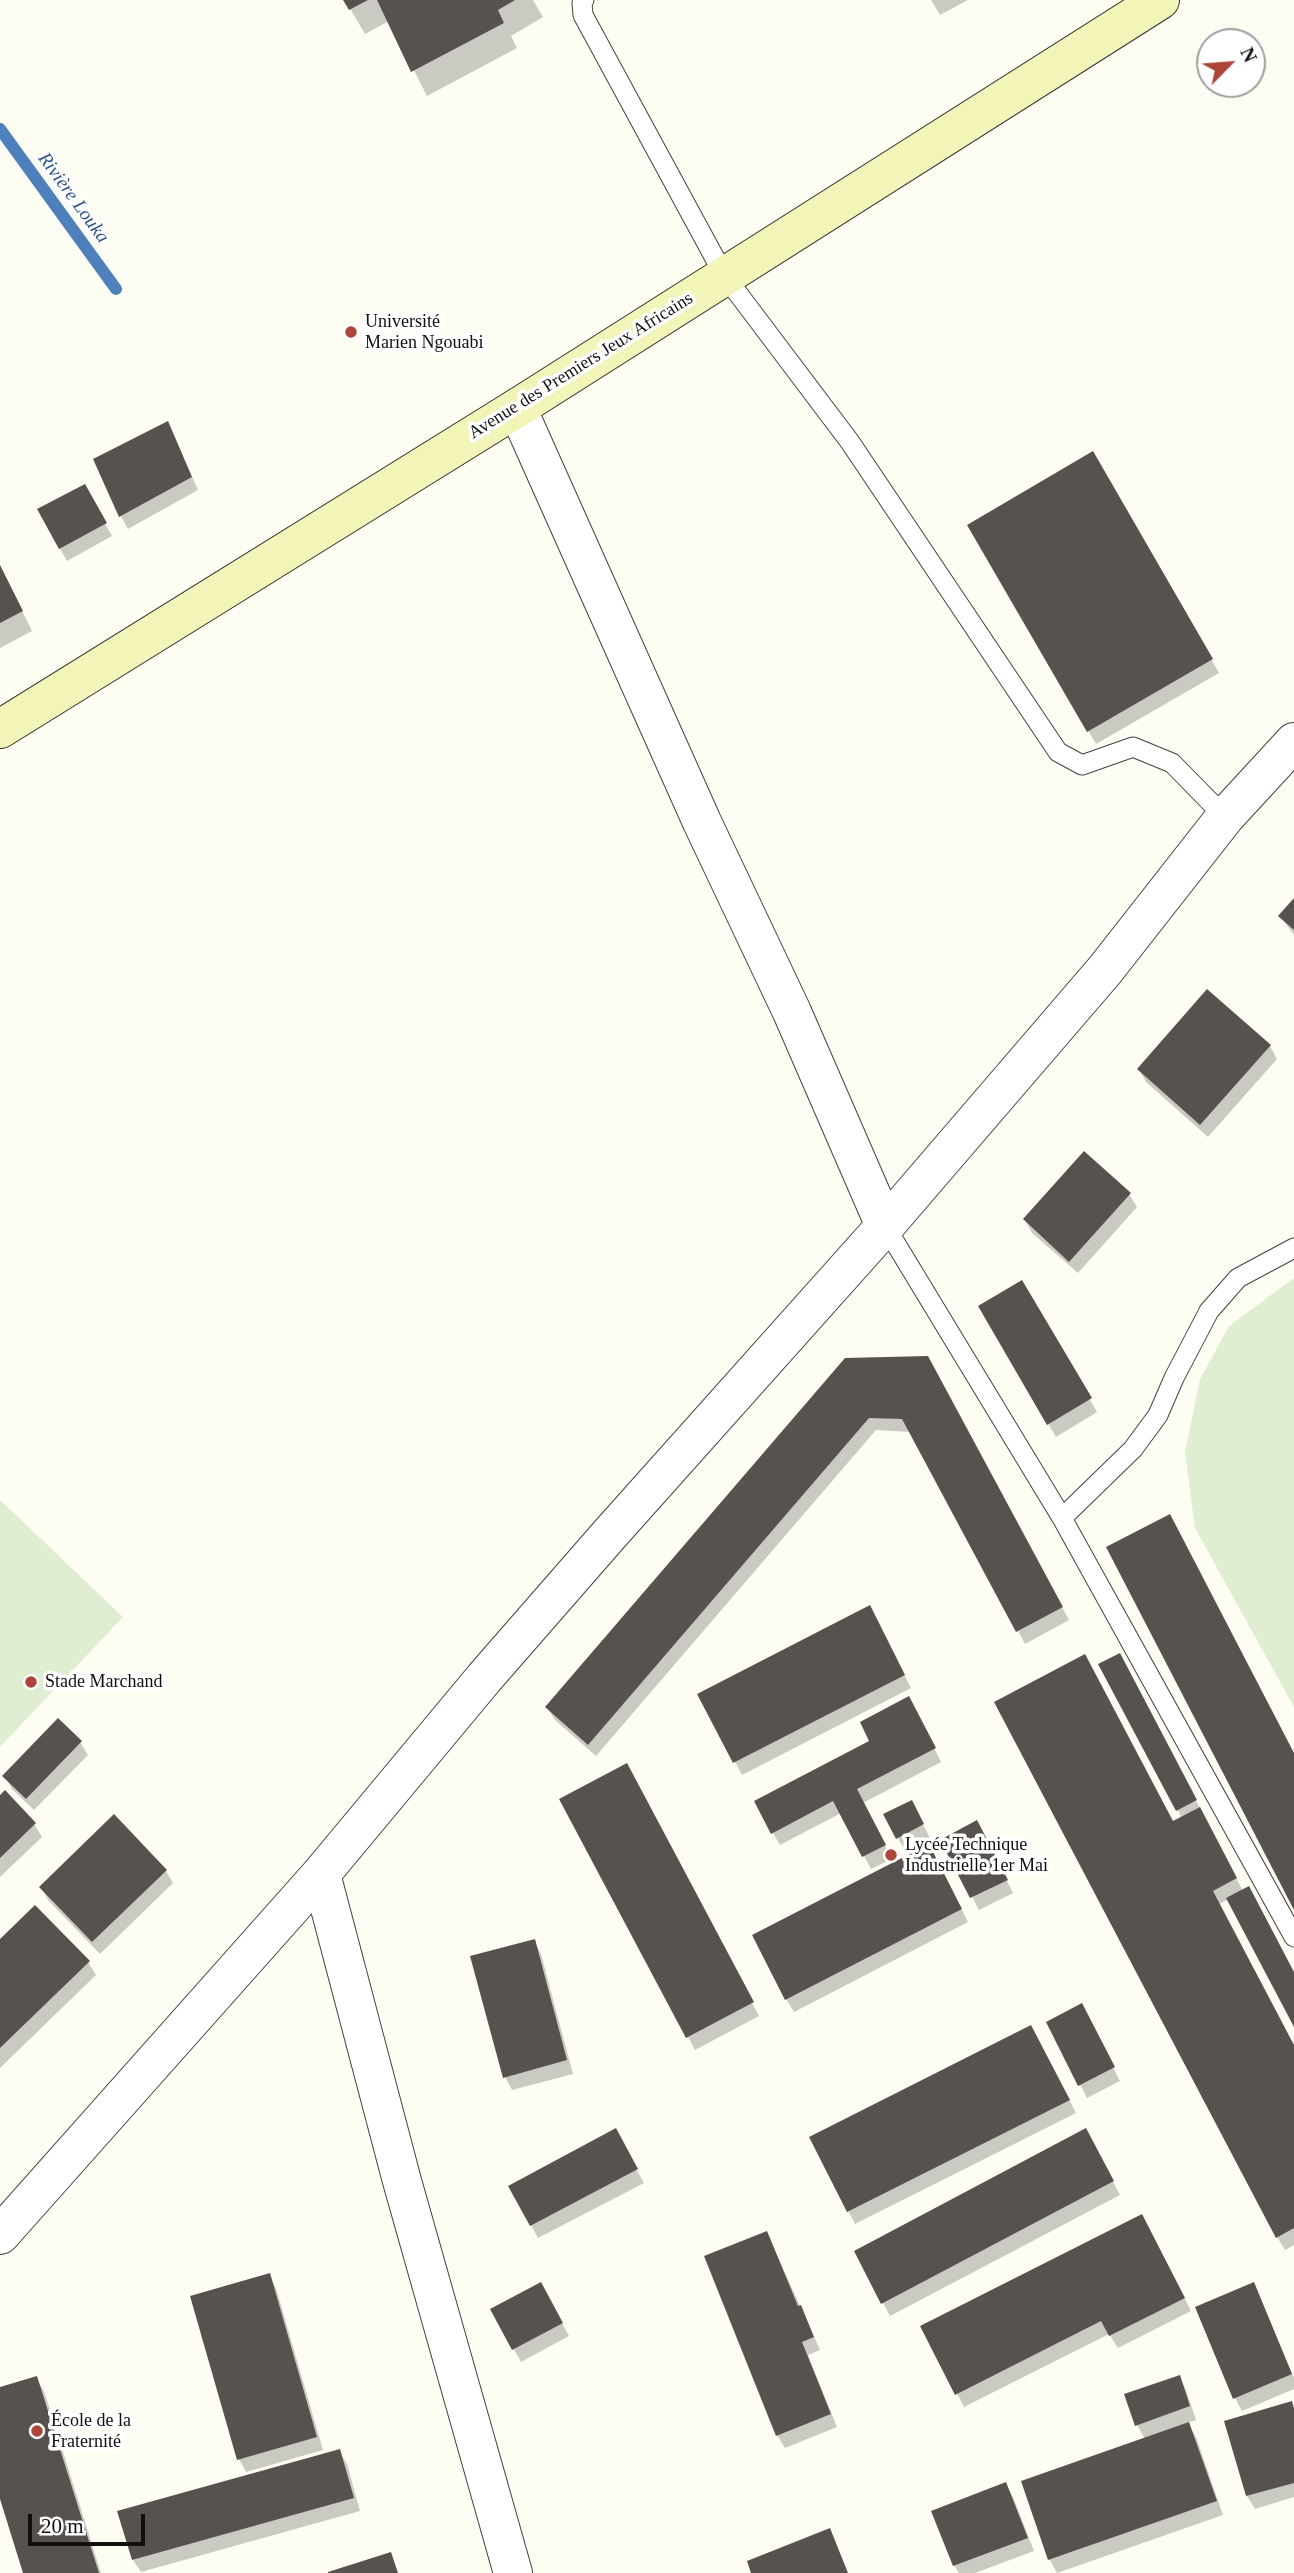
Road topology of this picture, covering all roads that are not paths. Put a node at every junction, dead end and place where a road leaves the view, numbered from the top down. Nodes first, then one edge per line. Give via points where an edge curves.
1 (584, 0) edge
2 (1160, 0) edge
3 (724, 275) junction
4 (517, 408) junction
5 (0, 729) edge
6 (1294, 742) edge
7 (1225, 817) junction
8 (885, 1226) junction
9 (1294, 1248) edge
10 (1062, 1518) junction
11 (321, 1874) junction
12 (1294, 1937) edge
13 (0, 2235) edge
14 (513, 2573) edge

1 - 3 lane via 583,15
2 - 3 street, Avenue des Premiers Jeux Africains
3 - 4 street, Avenue des Premiers Jeux Africains
3 - 7 lane via 850,442 1058,752 1082,765 1133,747 1172,763
4 - 5 street, Avenue des Premiers Jeux Africains
4 - 8 street
6 - 7 street
7 - 8 street via 1105,970
8 - 10 lane
8 - 11 street via 511,1647
9 - 10 lane via 1238,1278 1209,1311 1158,1415 1133,1449
10 - 12 lane
11 - 13 street
11 - 14 street

